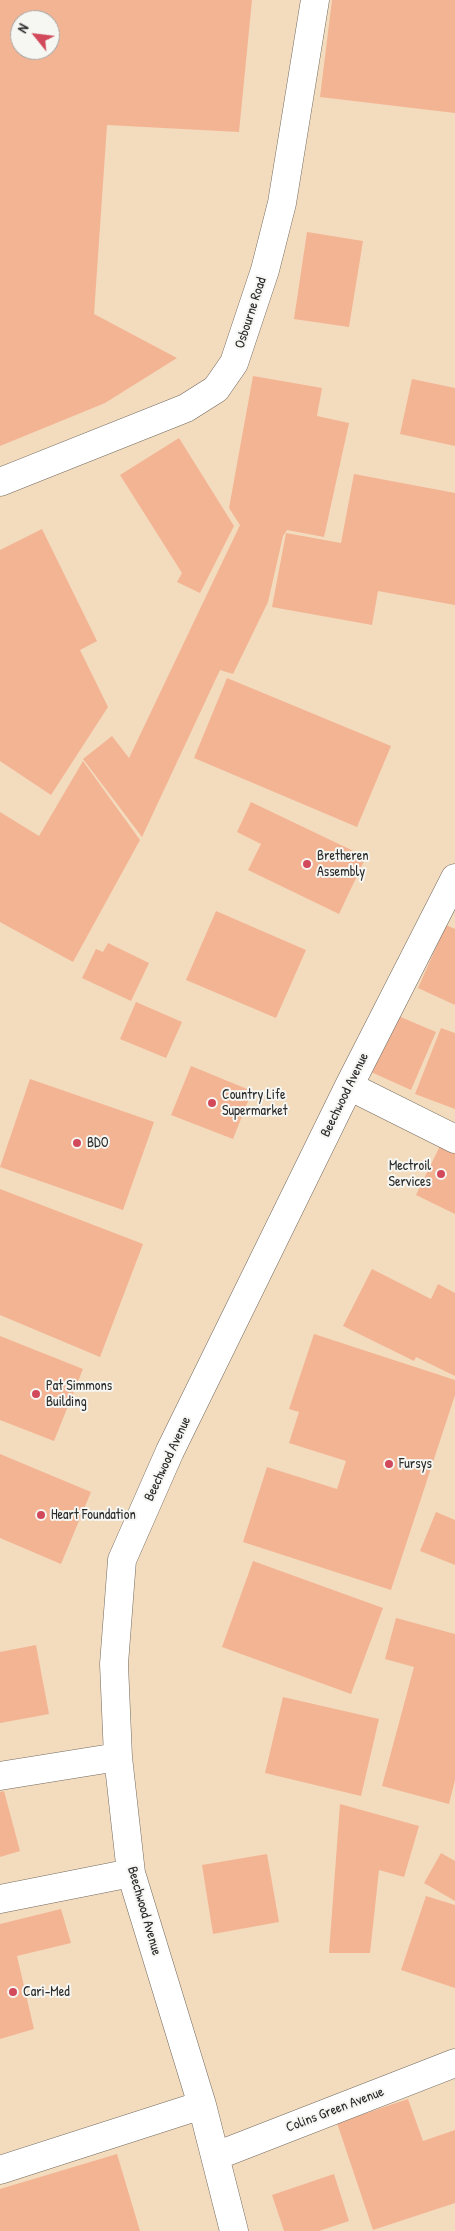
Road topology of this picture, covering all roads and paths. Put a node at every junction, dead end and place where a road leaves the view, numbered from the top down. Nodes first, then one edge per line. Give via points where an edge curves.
1 (315, 0) edge
2 (0, 482) edge
3 (455, 878) edge
4 (349, 1086) junction
5 (455, 1139) edge
6 (118, 1757) junction
7 (0, 1776) edge
8 (131, 1873) junction
9 (0, 1898) edge
10 (455, 2063) edge
11 (202, 2106) junction
12 (216, 2156) junction
13 (0, 2170) edge
14 (234, 2231) edge

1 - 2 street, Osbourne Road via 282,203 265,270 234,363 216,389 186,408
3 - 4 street, Beechwood Avenue
4 - 5 street
4 - 6 street, Beechwood Avenue via 170,1451 122,1560 114,1664
6 - 7 street
6 - 8 street, Beechwood Avenue
8 - 9 street
8 - 11 street, Beechwood Avenue
10 - 12 street, Colins Green Avenue
11 - 12 street, Beechwood Avenue
11 - 13 street
12 - 14 street, Beechwood Avenue

